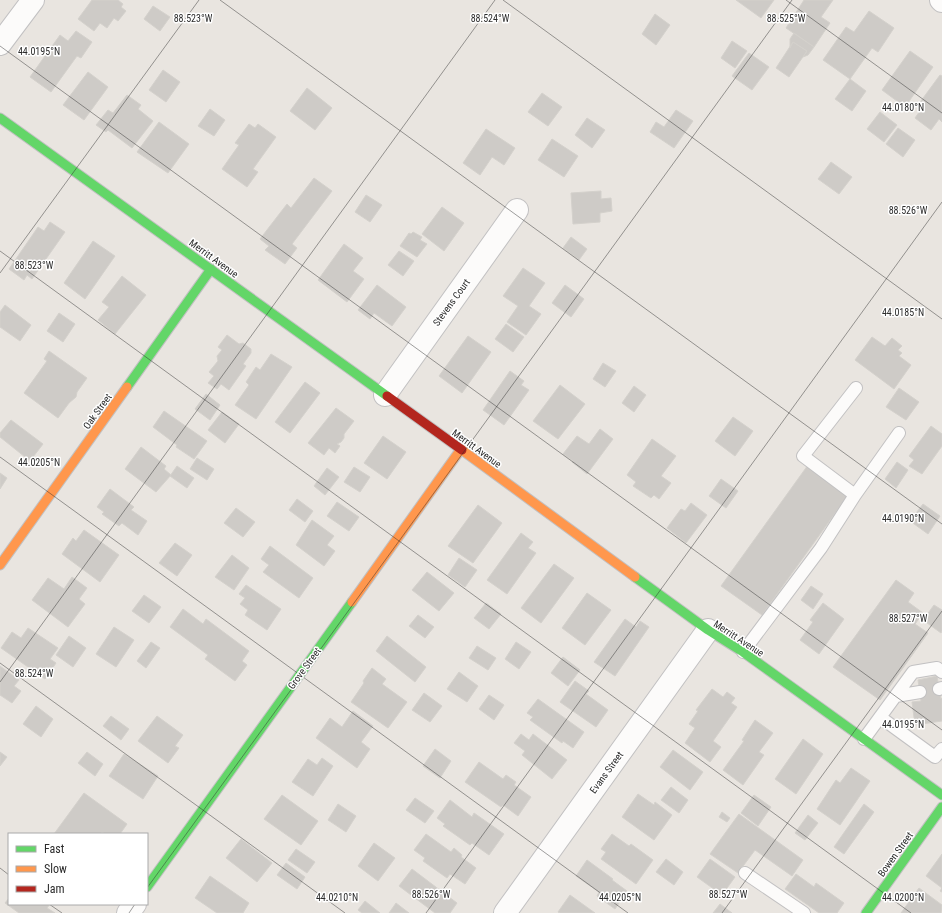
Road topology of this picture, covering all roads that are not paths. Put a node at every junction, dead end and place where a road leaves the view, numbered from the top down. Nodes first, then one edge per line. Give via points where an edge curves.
1 (33, 0) edge
2 (0, 44) edge
3 (0, 118) edge
4 (518, 210) dead end
5 (211, 270) junction
6 (856, 388) dead end
7 (385, 394) junction
8 (899, 433) dead end
9 (461, 449) junction
10 (855, 495) junction
11 (0, 565) edge
12 (708, 630) junction
13 (743, 652) junction
14 (942, 672) edge
15 (920, 692) dead end
16 (896, 696) junction
17 (880, 717) junction
18 (864, 739) junction
19 (942, 749) edge
20 (942, 795) edge
21 (942, 807) edge
22 (745, 872) dead end
23 (148, 886) edge
24 (134, 905) edge
25 (128, 913) edge
26 (505, 913) edge
27 (804, 913) edge
28 (866, 913) edge

1 - 2 street
3 - 5 street, Merritt Avenue
4 - 7 street, Stevens Court
5 - 7 street, Merritt Avenue
5 - 11 street, Oak Street
6 - 10 lane via 803,456
7 - 9 street, Merritt Avenue
8 - 10 lane
9 - 12 street, Merritt Avenue
9 - 23 street, Grove Street
10 - 13 lane via 821,548
12 - 13 street, Merritt Avenue
12 - 26 street, Evans Street
13 - 18 street, Merritt Avenue
14 - 16 lane via 937,668 913,672
15 - 16 lane
16 - 17 lane
17 - 18 lane
17 - 19 lane via 935,757
18 - 20 street, Merritt Avenue
21 - 28 street, Bowen Street
22 - 27 lane
24 - 25 street

